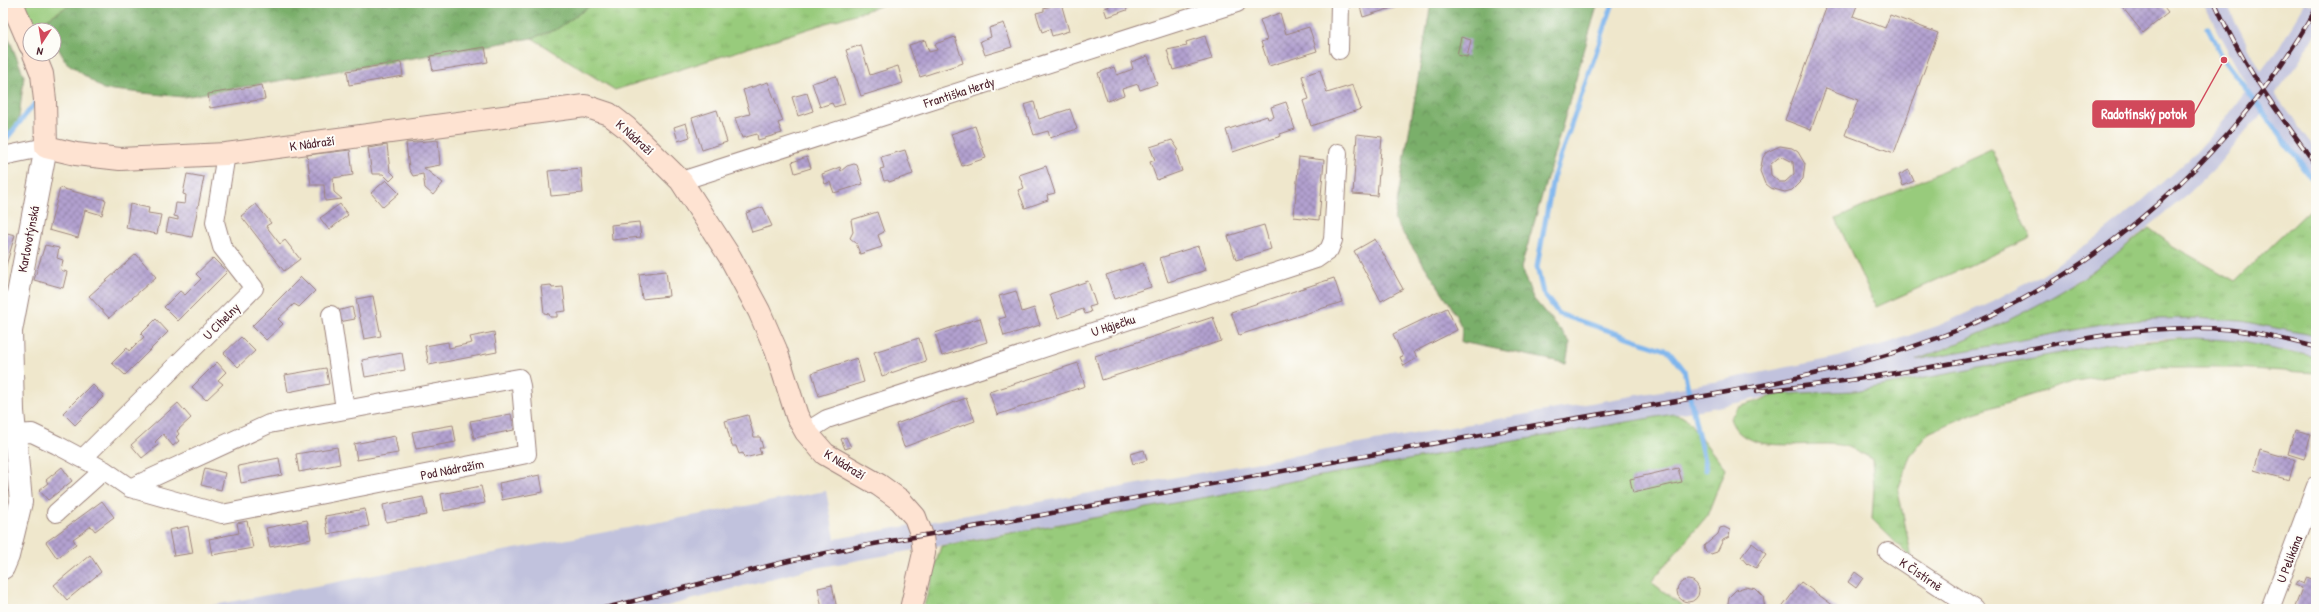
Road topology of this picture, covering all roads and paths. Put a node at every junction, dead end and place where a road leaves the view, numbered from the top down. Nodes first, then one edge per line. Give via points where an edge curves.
1 (12, 3) edge
2 (1237, 3) edge
3 (1340, 3) edge
4 (22, 26) edge
5 (1339, 50) dead end
6 (37, 62) edge
7 (46, 147) junction
8 (1338, 153) dead end
9 (226, 154) junction
10 (3, 156) edge
11 (681, 181) junction
12 (331, 315) dead end
13 (345, 409) junction
14 (806, 432) junction
15 (16, 434) junction
16 (83, 458) junction
17 (104, 470) junction
18 (2316, 486) edge
19 (130, 488) junction
20 (56, 513) dead end
21 (1888, 552) dead end
22 (3, 568) edge
23 (911, 609) edge
24 (1974, 609) edge
25 (2270, 609) edge

1 - 4 main road
2 - 11 street, Františka Herdy
3 - 5 street
6 - 7 main road, Karlovotýnská via 42,74 45,100
7 - 9 main road, K Nádraží via 76,154 120,159
7 - 10 street
7 - 15 street, Karlovotýnská via 11,331
8 - 14 street, U Háječku via 1333,240 1329,250 1316,259 827,419
9 - 11 main road, K Nádraží via 585,106 609,114 627,128
9 - 16 street, U Cihelny via 215,222 222,248 254,288
11 - 14 main road, K Nádraží via 730,257 759,311 776,350 797,416
12 - 13 street
13 - 19 street, Pod Nádražím via 269,424
13 - 19 street, Pod Nádražím via 519,378 527,454 222,514
14 - 23 main road, K Nádraží via 825,454 879,485 900,500 915,517 921,532 924,553
15 - 16 street, Pod Nádražím via 32,433
15 - 22 street, Karlovotýnská via 21,502
16 - 17 street, Pod Nádražím
17 - 19 street, Pod Nádražím
17 - 20 street
18 - 25 street, U Pelikána
21 - 24 street, K Čistírně

